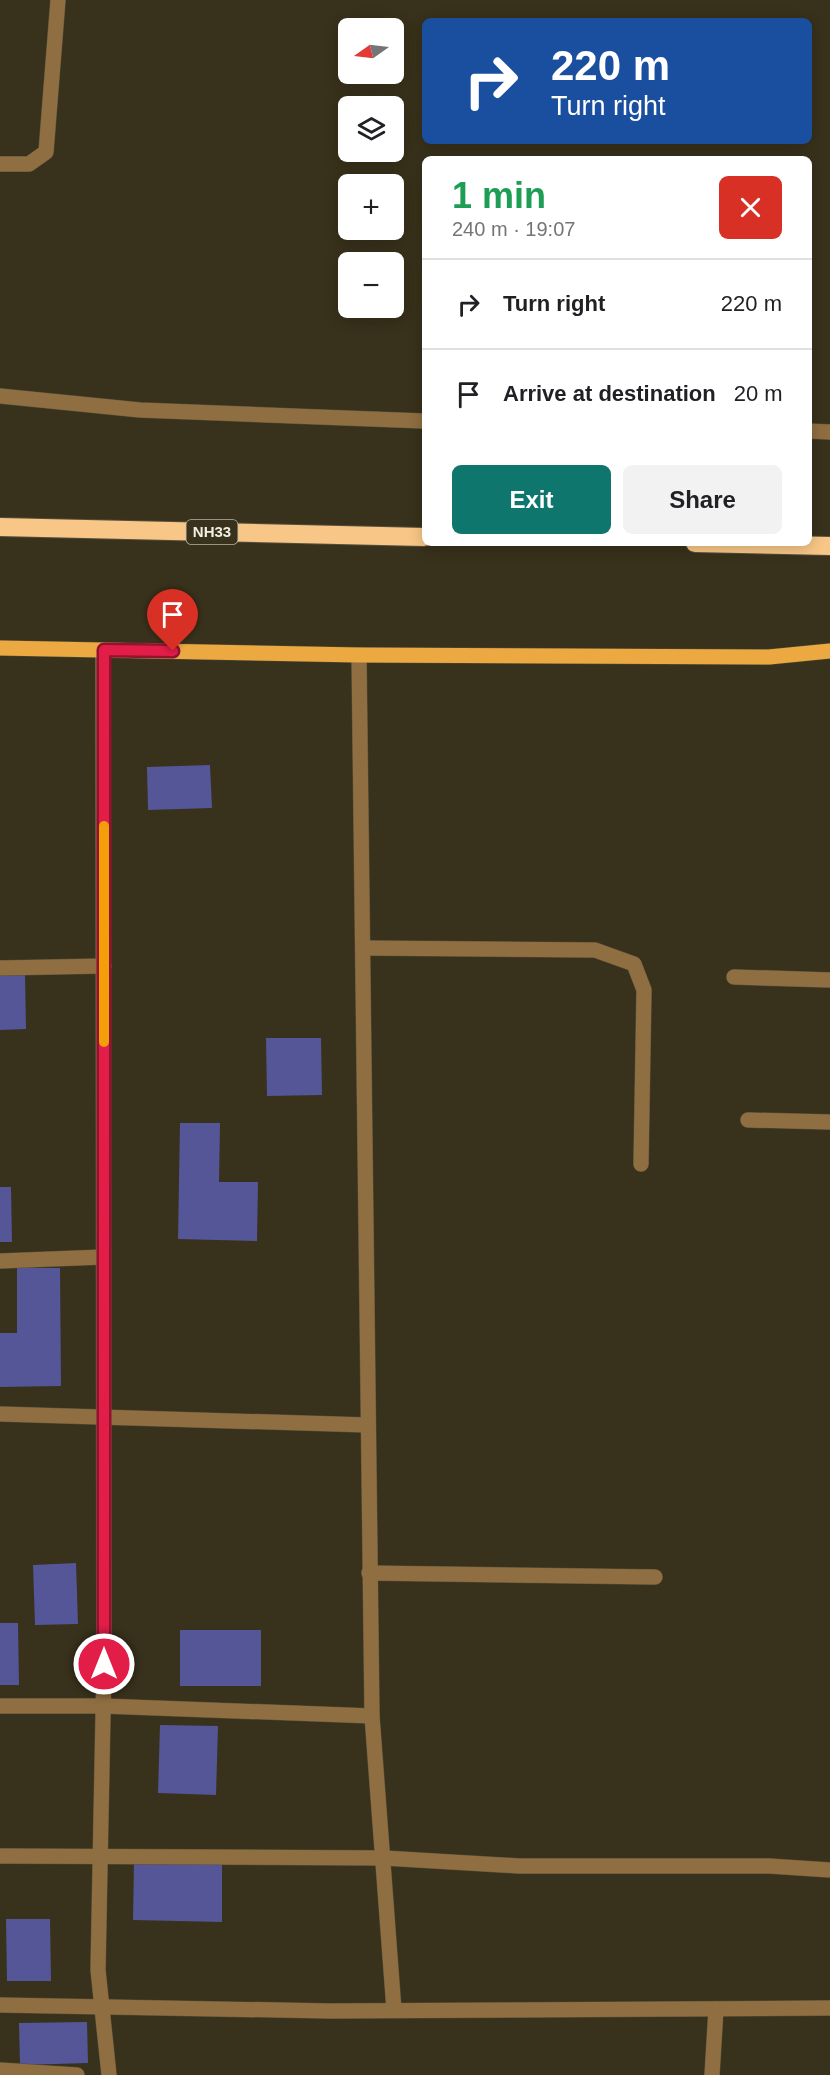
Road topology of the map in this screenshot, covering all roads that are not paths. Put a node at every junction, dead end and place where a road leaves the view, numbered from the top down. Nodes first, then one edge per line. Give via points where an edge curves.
1 (58, 0) edge
2 (0, 164) edge
3 (0, 396) edge
4 (422, 421) edge
5 (812, 431) edge
6 (830, 432) edge
7 (0, 527) edge
8 (422, 537) edge
9 (812, 546) edge
10 (830, 546) edge
11 (0, 648) edge
12 (104, 650) junction
13 (830, 651) edge
14 (359, 655) junction
15 (364, 948) junction
16 (104, 966) junction
17 (0, 968) edge
18 (734, 977) dead end
19 (830, 980) edge
20 (748, 1120) dead end
21 (830, 1122) edge
22 (641, 1164) dead end
23 (103, 1257) junction
24 (0, 1261) edge
25 (0, 1414) edge
26 (104, 1417) junction
27 (367, 1425) junction
28 (369, 1573) junction
29 (655, 1577) dead end
30 (0, 1706) edge
31 (103, 1706) junction
32 (372, 1716) junction
33 (0, 1856) edge
34 (99, 1856) junction
35 (384, 1858) junction
36 (830, 1870) edge
37 (0, 2005) edge
38 (101, 2006) junction
39 (830, 2008) edge
40 (716, 2009) junction
41 (394, 2010) junction
42 (0, 2070) edge
43 (77, 2075) edge
44 (109, 2075) edge
45 (712, 2075) edge

1 - 2 street via 46,152 29,164
3 - 4 street via 140,410
5 - 6 street
7 - 8 highway, NH33
9 - 10 highway
11 - 12 main road
12 - 14 main road
12 - 16 street
13 - 14 main road via 769,657
14 - 15 street
15 - 22 street via 595,950 634,964 644,990
15 - 27 street
16 - 17 street
16 - 23 street
18 - 19 street
20 - 21 street
23 - 24 street
23 - 26 street
25 - 26 street
26 - 27 street
26 - 31 street
27 - 28 street
28 - 29 street
28 - 32 street
30 - 31 street
31 - 32 street
31 - 34 street
32 - 35 street
33 - 34 street
34 - 35 street
34 - 38 street
35 - 36 street via 519,1866 769,1866
35 - 41 street
37 - 38 street
38 - 41 street
38 - 44 street
39 - 40 street
40 - 41 street
40 - 45 street
42 - 43 street

